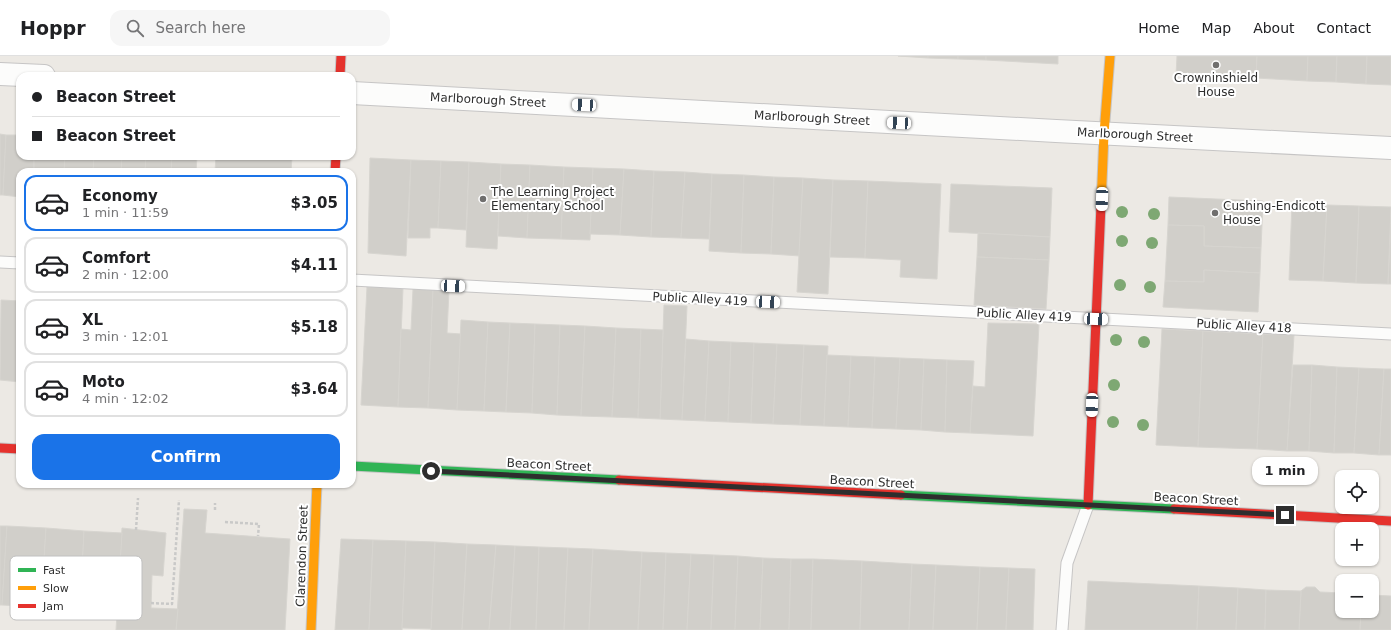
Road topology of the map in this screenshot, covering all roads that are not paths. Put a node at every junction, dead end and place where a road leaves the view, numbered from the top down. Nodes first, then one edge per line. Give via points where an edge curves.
1 (341, 56) edge
2 (1110, 56) edge
3 (340, 72) edge
4 (0, 74) edge
5 (16, 75) edge
6 (356, 93) edge
7 (1104, 134) junction
8 (1391, 148) edge
9 (0, 262) edge
10 (16, 263) edge
11 (356, 280) edge
12 (1096, 319) junction
13 (1391, 334) edge
14 (0, 448) edge
15 (16, 449) edge
16 (356, 466) edge
17 (317, 488) edge
18 (1088, 505) junction
19 (1391, 521) edge
20 (311, 630) edge
21 (1062, 630) edge

1 - 3 main road
2 - 7 main road
4 - 5 street
6 - 7 street, Marlborough Street
7 - 8 street, Marlborough Street
7 - 12 main road
9 - 10 lane
11 - 12 lane, Public Alley 419
12 - 13 lane, Public Alley 418
12 - 18 main road
14 - 15 main road
16 - 18 main road, Beacon Street
17 - 20 main road, Clarendon Street
18 - 19 main road, Beacon Street
18 - 21 lane via 1067,563

